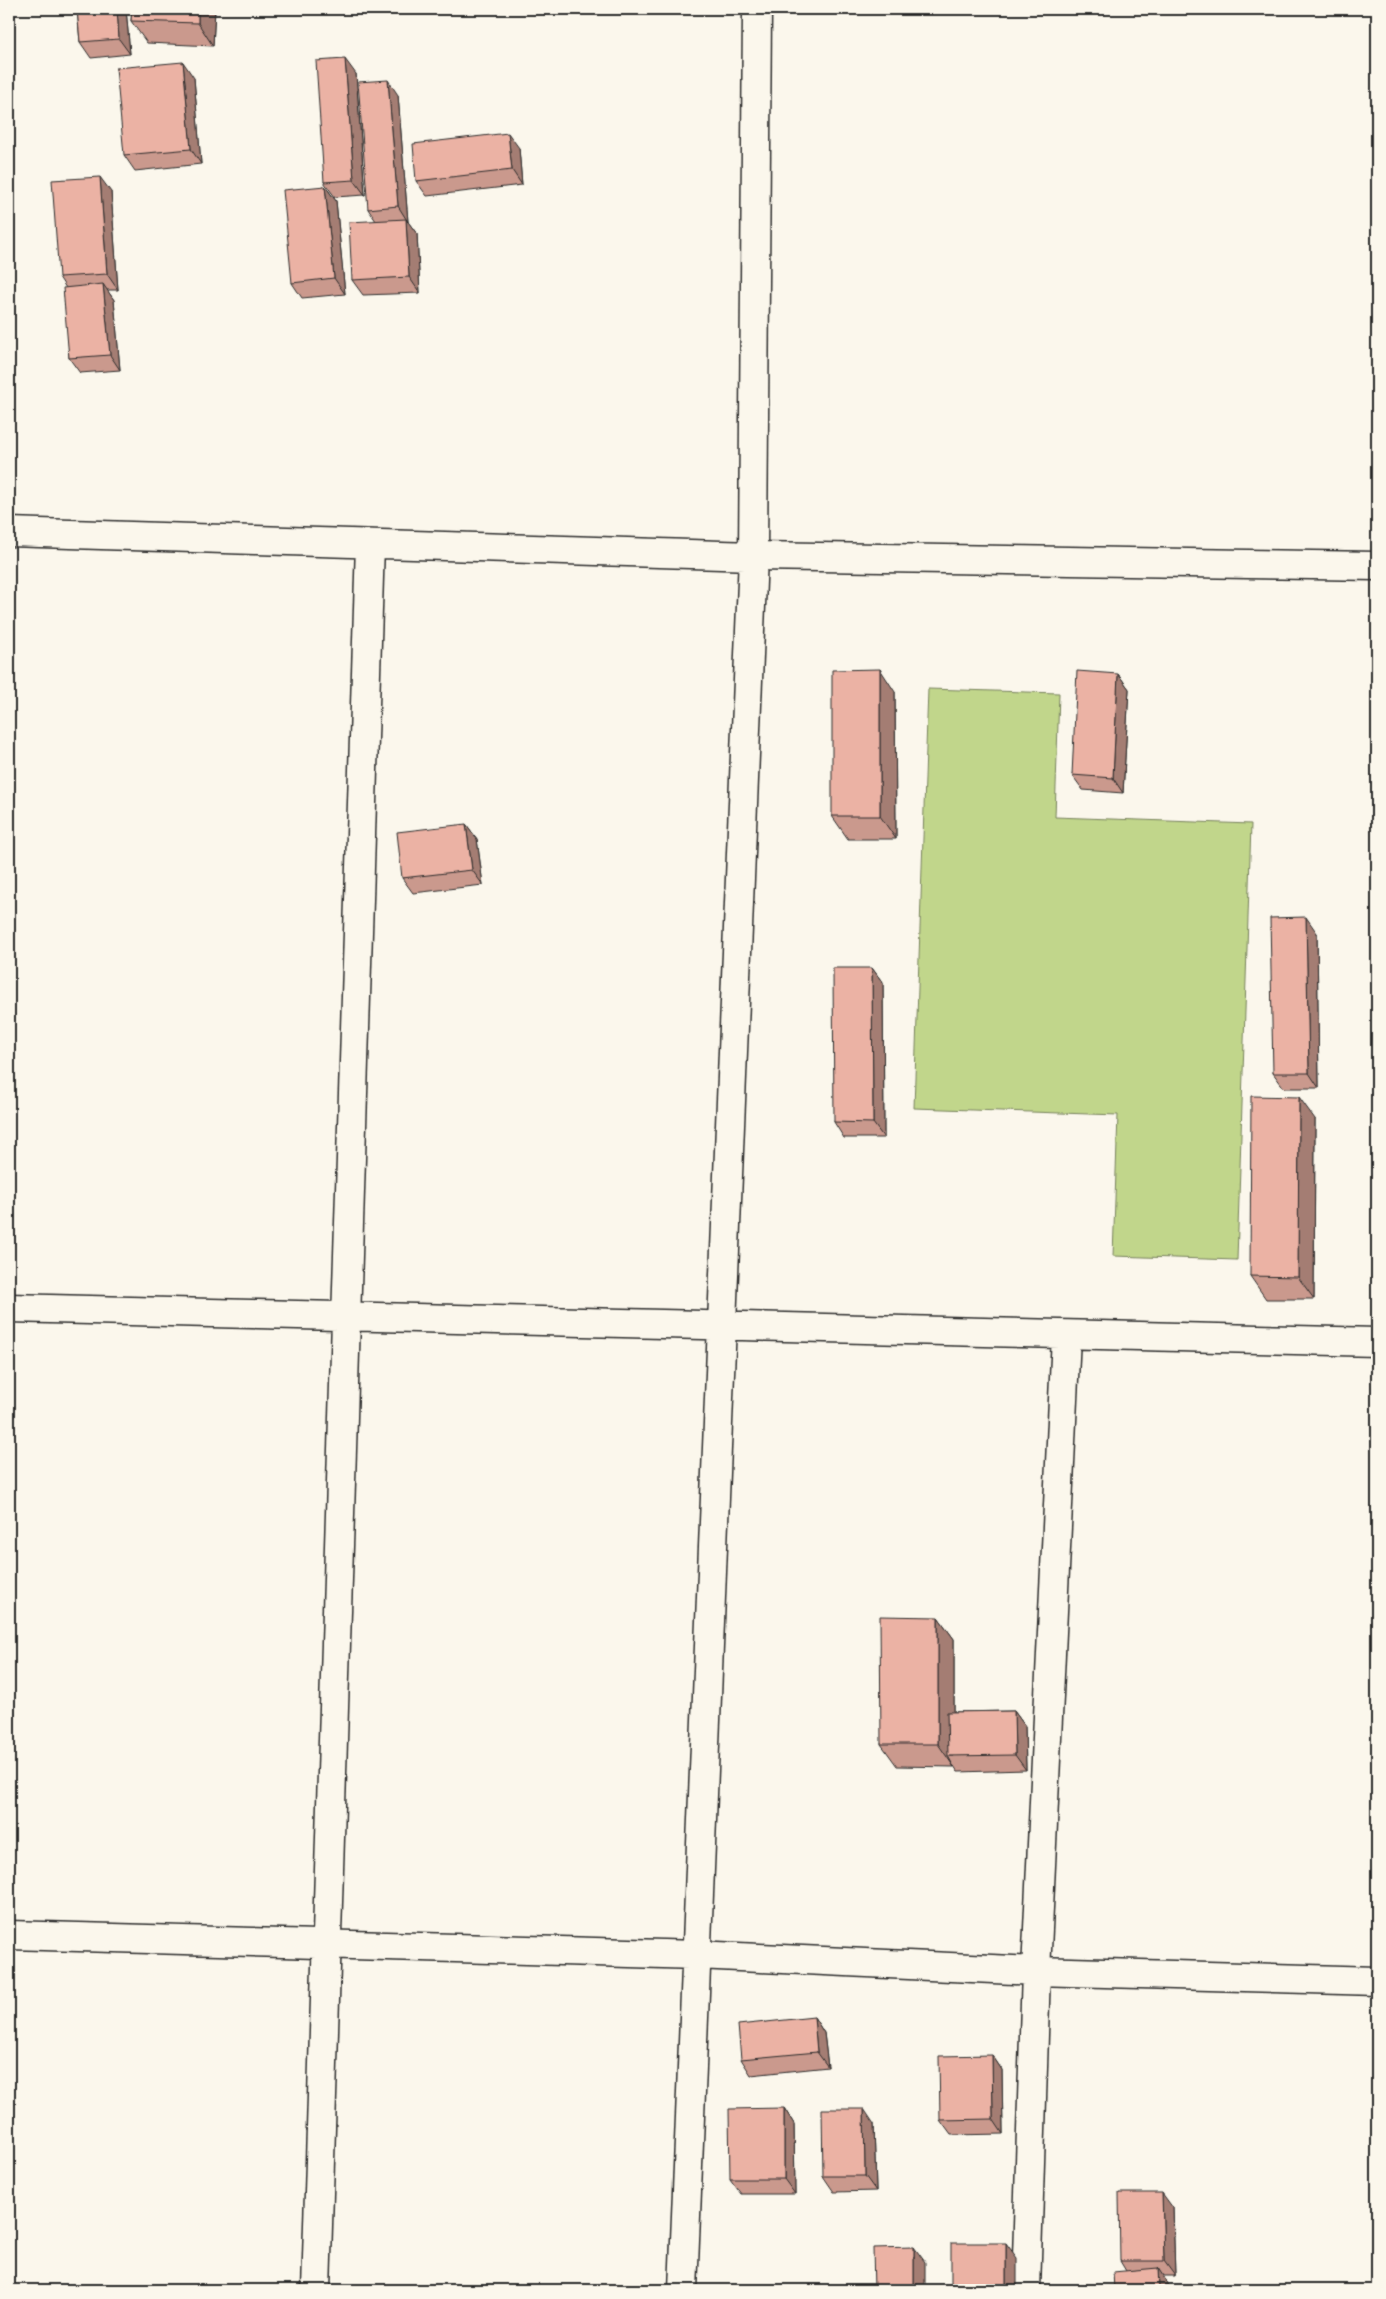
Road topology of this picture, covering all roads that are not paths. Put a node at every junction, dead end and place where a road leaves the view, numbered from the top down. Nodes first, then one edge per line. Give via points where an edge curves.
1 (757, 9) edge
2 (9, 532) edge
3 (370, 544) junction
4 (753, 556) junction
5 (1377, 566) edge
6 (9, 1308) edge
7 (346, 1314) junction
8 (722, 1325) junction
9 (1066, 1336) junction
10 (1377, 1342) edge
11 (9, 1935) edge
12 (327, 1943) junction
13 (697, 1956) junction
14 (1036, 1971) junction
15 (1377, 1981) edge
16 (316, 2290) edge
17 (683, 2290) edge
18 (1026, 2290) edge

1 - 4 street
2 - 3 street
3 - 4 street
3 - 7 street
4 - 5 street
4 - 8 street
6 - 7 street
7 - 8 street
7 - 12 street
8 - 9 street
8 - 13 street
9 - 10 street
9 - 14 street
11 - 12 street
12 - 13 street
12 - 16 street
13 - 14 street
13 - 17 street
14 - 15 street
14 - 18 street

